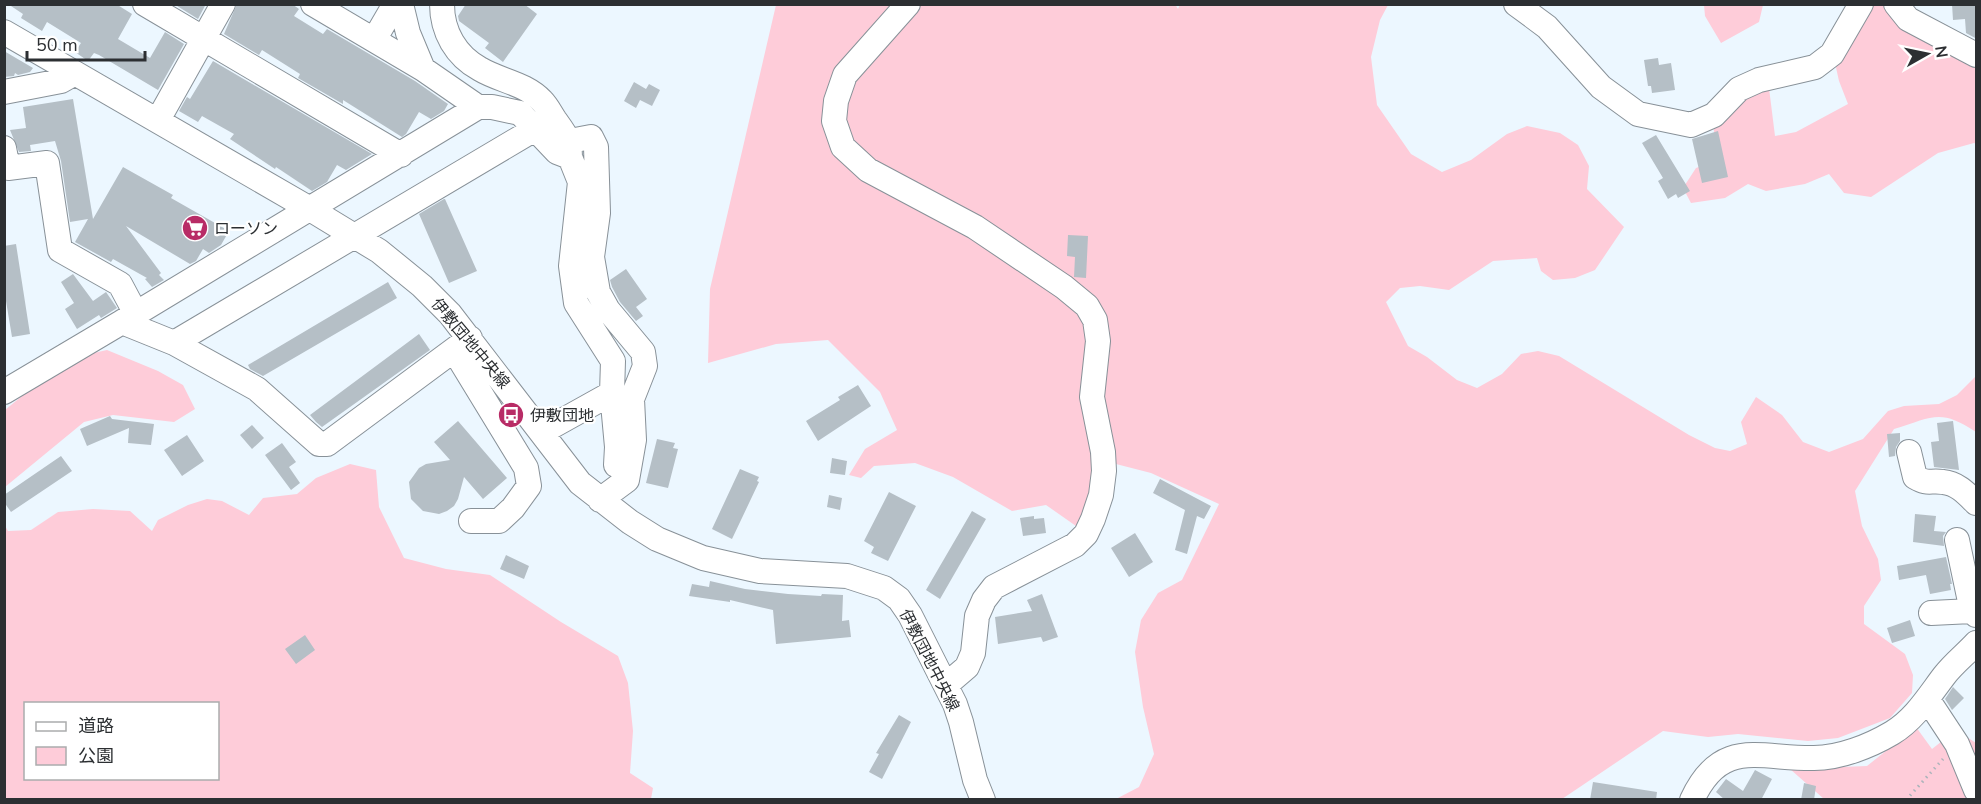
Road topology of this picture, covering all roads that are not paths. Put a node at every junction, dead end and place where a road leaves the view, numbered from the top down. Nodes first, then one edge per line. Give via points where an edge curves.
1 (145, 4) edge
2 (223, 4) edge
3 (313, 4) edge
4 (394, 4) edge
5 (401, 4) edge
6 (442, 4) edge
7 (908, 4) edge
8 (1516, 4) edge
9 (1861, 4) edge
10 (1896, 4) edge
11 (4, 32) edge
12 (203, 38) junction
13 (374, 40) junction
14 (1977, 55) edge
15 (423, 69) junction
16 (75, 73) junction
17 (4, 92) edge
18 (478, 107) junction
19 (158, 120) junction
20 (535, 129) junction
21 (4, 148) edge
22 (570, 149) junction
23 (401, 155) junction
24 (310, 208) junction
25 (354, 236) junction
26 (129, 318) junction
27 (174, 343) junction
28 (462, 344) junction
29 (4, 393) edge
30 (612, 393) junction
31 (542, 432) junction
32 (1909, 452) dead end
33 (607, 495) junction
34 (1977, 503) edge
35 (471, 521) dead end
36 (1957, 540) dead end
37 (1931, 613) dead end
38 (1974, 613) edge
39 (1977, 643) edge
40 (946, 685) junction
41 (1928, 700) junction
42 (1977, 790) edge
43 (983, 800) edge
44 (1692, 800) edge

1 - 12 street
2 - 12 street
3 - 13 street
4 - 13 street
5 - 15 street
6 - 22 street via 450,40 462,56 541,100
7 - 40 street via 845,75 834,121 843,147 868,170 975,227 1064,287 1087,306 1095,320 1098,341 1092,397 1104,471 1093,519 1075,545 994,587 977,616 973,653 967,667
8 - 9 street via 1547,27 1601,87 1638,114 1691,125 1714,115 1739,89 1759,80 1815,67 1832,54
10 - 14 street via 1908,20
11 - 16 street, 伊敷団地中央線
12 - 19 street
12 - 23 street
13 - 15 street
15 - 18 street
16 - 17 street via 61,81
16 - 19 street, 伊敷団地中央線
18 - 20 street via 520,113
18 - 23 street
19 - 24 street, 伊敷団地中央線
20 - 22 street via 557,152
20 - 25 street
21 - 26 street via 8,168 47,163 60,250 120,284
22 - 30 street via 580,182 571,257 576,303 613,361
22 - 33 street via 591,137 596,147 598,213 592,257 598,292 643,351 645,366 632,399 634,440 627,480
23 - 24 street
24 - 25 street, 伊敷団地中央線
24 - 26 street
25 - 27 street
25 - 28 street, 伊敷団地中央線 via 422,286
26 - 27 street
26 - 29 street
27 - 28 street via 263,394 319,444 327,444
28 - 31 street, 伊敷団地中央線
28 - 35 street via 526,468 529,486 499,521
30 - 31 street
30 - 33 street via 617,447
31 - 33 street, 伊敷団地中央線 via 580,483
32 - 34 street via 1914,477 1962,489
33 - 40 street, 伊敷団地中央線 via 657,538 703,558 760,571 847,576 884,588 899,599 910,615
36 - 38 street
37 - 38 street
39 - 41 street via 1945,674
40 - 43 street, 伊敷団地中央線
41 - 42 street via 1957,744
41 - 44 street via 1892,733 1845,753 1813,758 1746,755 1722,760

